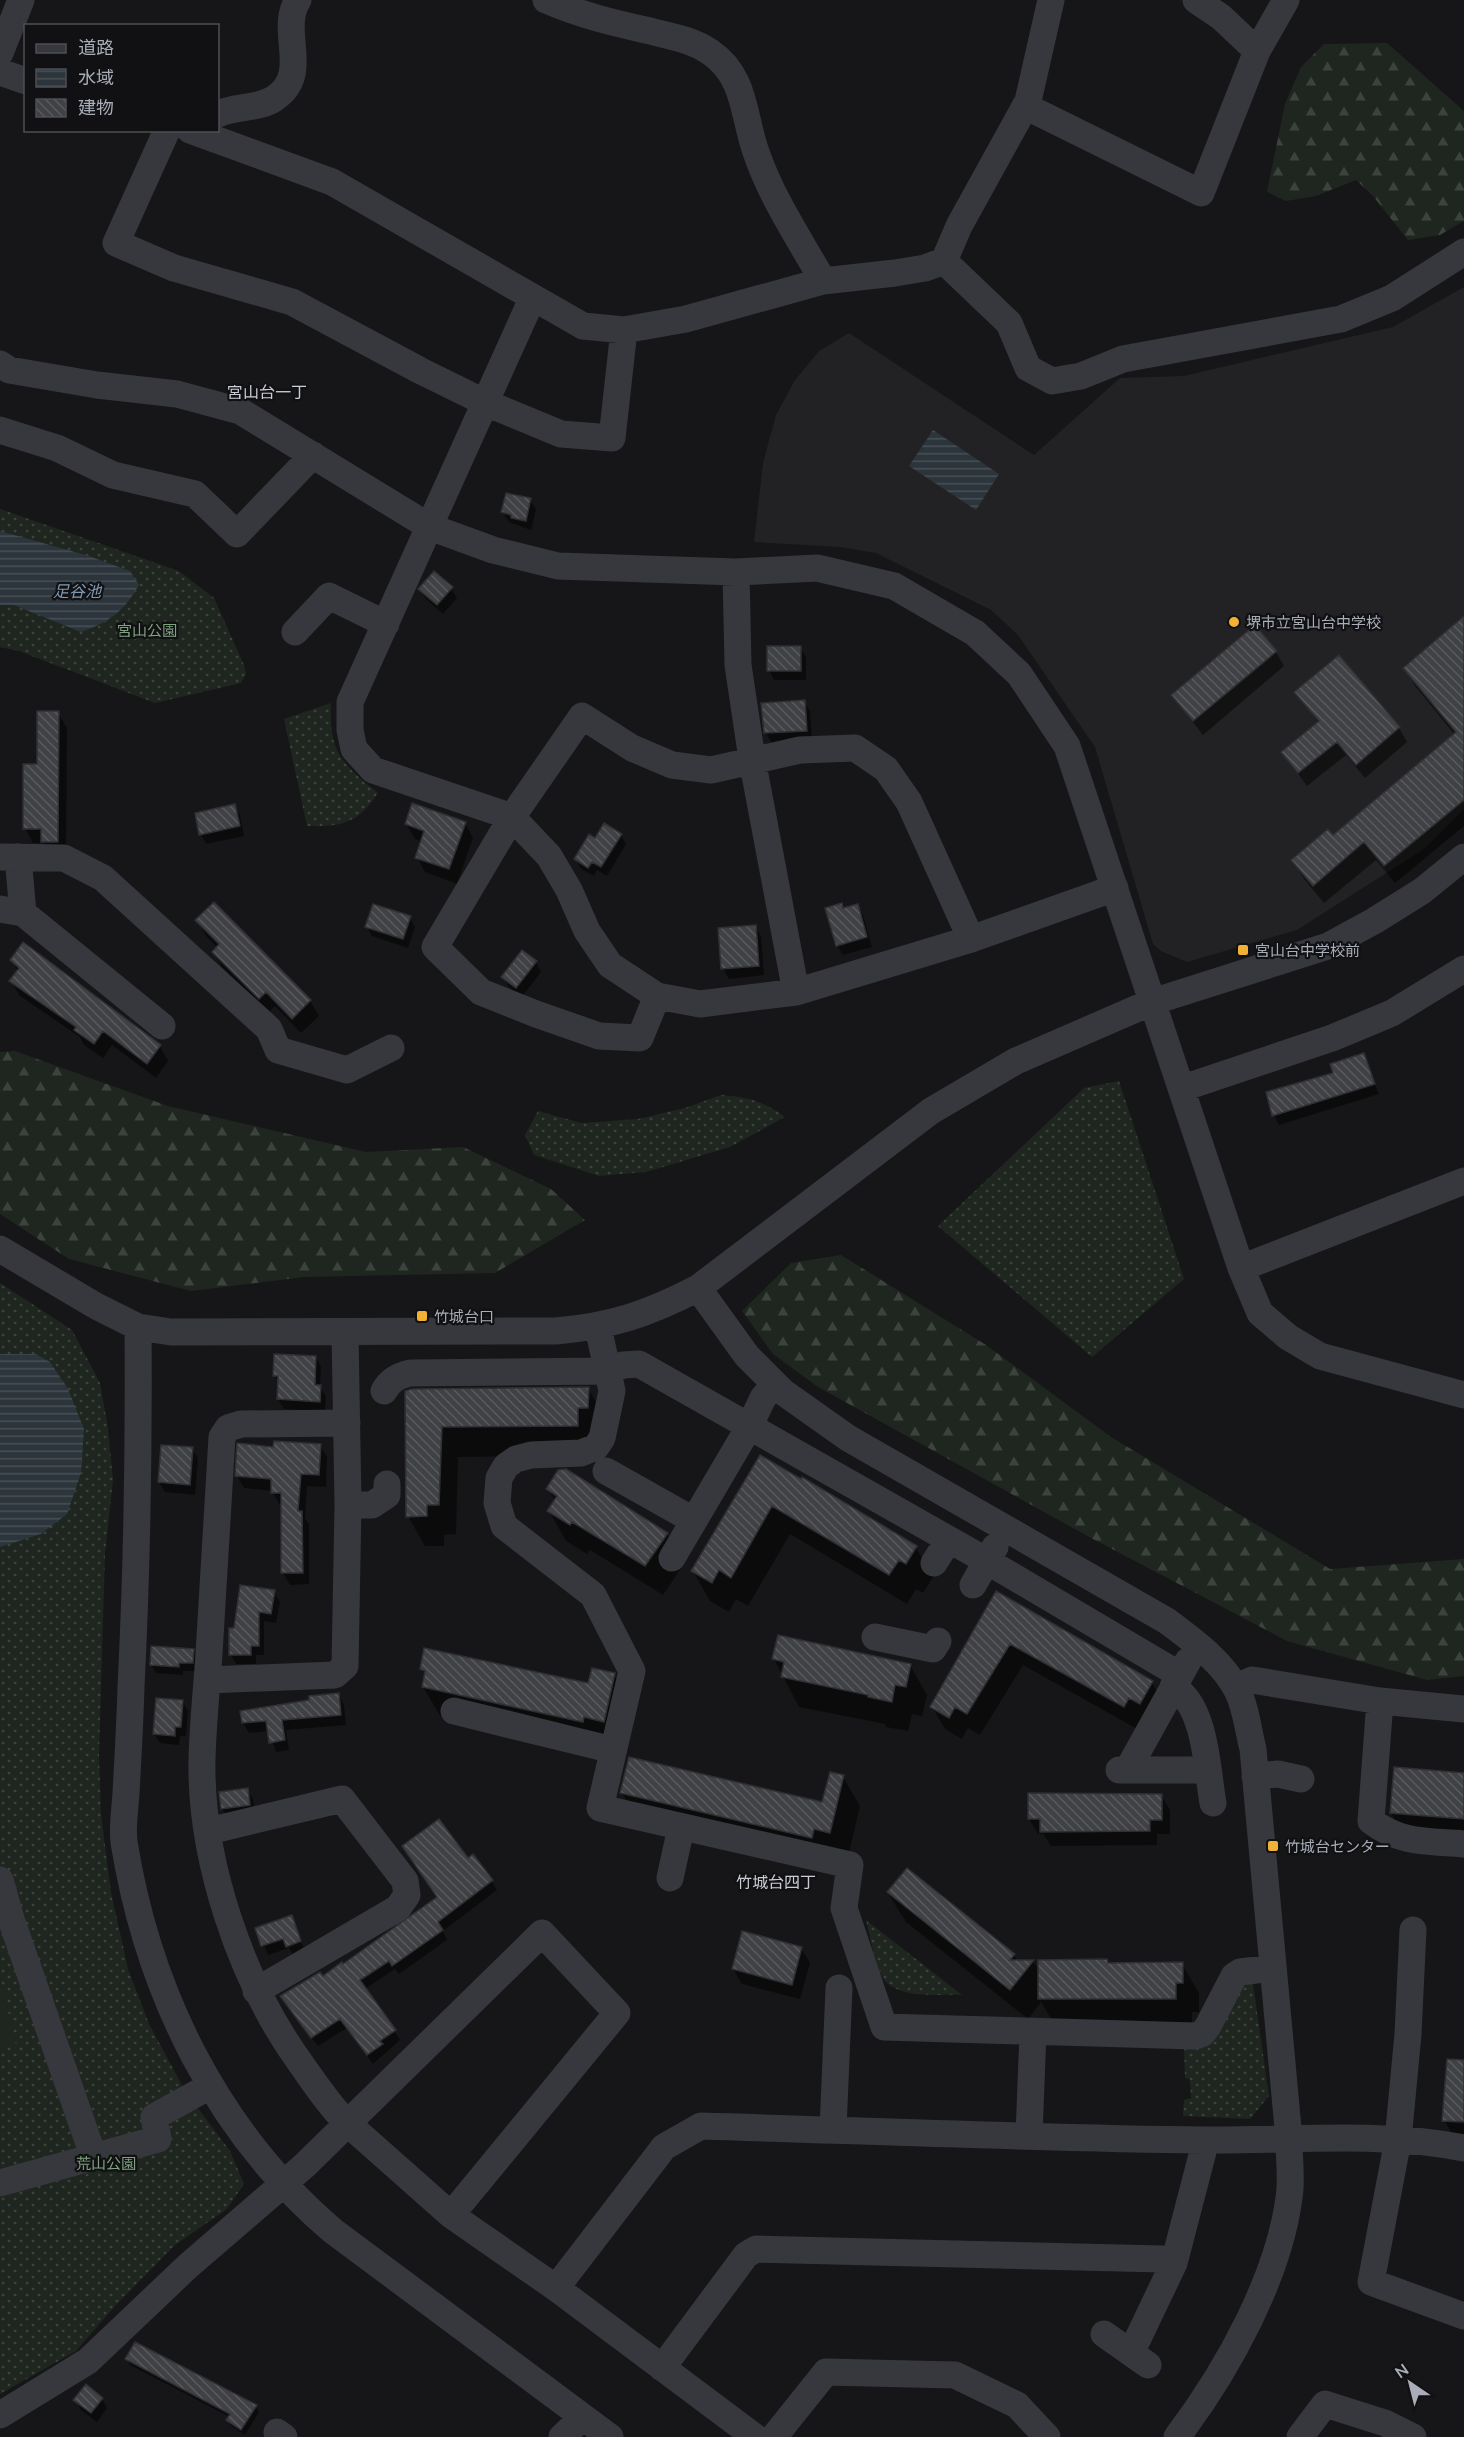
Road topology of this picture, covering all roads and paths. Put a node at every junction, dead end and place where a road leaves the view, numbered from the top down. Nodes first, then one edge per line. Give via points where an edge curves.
1 (21, 0) edge
2 (298, 0) edge
3 (546, 0) edge
4 (1051, 0) edge
5 (1196, 0) edge
6 (1286, 0) edge
7 (1257, 51) junction
8 (0, 53) edge
9 (0, 72) edge
10 (24, 80) edge
11 (1025, 106) junction
12 (219, 114) edge
13 (166, 132) edge
14 (195, 132) edge
15 (1464, 252) edge
16 (944, 261) junction
17 (823, 281) junction
18 (532, 299) junction
19 (624, 330) junction
20 (0, 364) edge
21 (486, 403) junction
22 (0, 430) edge
23 (313, 455) junction
24 (430, 527) junction
25 (736, 572) junction
26 (386, 624) junction
27 (295, 632) dead end
28 (753, 759) junction
29 (512, 817) junction
30 (9, 857) edge
31 (1464, 857) edge
32 (1115, 888) junction
33 (12, 911) edge
34 (971, 939) junction
35 (1464, 969) edge
36 (796, 992) junction
37 (657, 996) junction
38 (1152, 1002) junction
39 (162, 1026) dead end
40 (391, 1048) dead end
41 (1183, 1088) junction
42 (1464, 1181) edge
43 (0, 1249) edge
44 (1241, 1268) junction
45 (698, 1288) junction
46 (138, 1327) junction
47 (598, 1327) junction
48 (345, 1332) junction
49 (609, 1371) junction
50 (774, 1385) junction
51 (384, 1391) dead end
52 (1464, 1395) edge
53 (347, 1423) junction
54 (749, 1427) junction
55 (606, 1471) dead end
56 (387, 1484) dead end
57 (348, 1505) junction
58 (693, 1520) junction
59 (1007, 1529) junction
60 (672, 1558) dead end
61 (987, 1561) junction
62 (973, 1585) dead end
63 (886, 1635) dead end
64 (938, 1641) dead end
65 (1198, 1645) junction
66 (208, 1680) junction
67 (1177, 1681) junction
68 (1236, 1687) junction
69 (1380, 1701) junction
70 (1464, 1709) edge
71 (454, 1711) dead end
72 (613, 1750) junction
73 (1207, 1770) junction
74 (1255, 1776) junction
75 (1301, 1779) dead end
76 (1213, 1803) dead end
77 (681, 1828) junction
78 (208, 1831) junction
79 (1464, 1844) edge
80 (670, 1878) dead end
81 (0, 1880) edge
82 (1413, 1930) dead end
83 (1273, 1968) junction
84 (839, 1988) dead end
85 (256, 1991) junction
86 (1033, 2032) junction
87 (210, 2086) junction
88 (346, 2122) junction
89 (833, 2129) junction
90 (1029, 2135) junction
91 (1289, 2139) junction
92 (1398, 2139) junction
93 (1206, 2140) junction
94 (1464, 2148) edge
95 (94, 2158) junction
96 (0, 2182) edge
97 (283, 2184) junction
98 (451, 2215) junction
99 (1174, 2263) junction
100 (556, 2288) junction
101 (1464, 2316) edge
102 (1104, 2334) dead end
103 (662, 2368) junction
104 (0, 2415) edge
105 (583, 2417) junction
106 (562, 2437) edge
107 (610, 2437) edge
108 (755, 2437) edge
109 (774, 2437) edge
110 (1047, 2437) edge
111 (1178, 2437) edge
112 (1300, 2437) edge
113 (1413, 2437) edge

1 - 8 street
2 - 12 street via 290,16 295,67 287,86 274,99
3 - 17 street via 573,12 683,40 710,51 730,69 742,92 756,152
4 - 11 street
5 - 7 street
6 - 7 street
7 - 11 street via 1202,193
9 - 10 street
11 - 16 street via 958,226
13 - 21 street via 116,243 174,268 292,302
14 - 18 street via 332,182
15 - 16 street via 1392,298 1341,319 1123,359 1081,376 1052,381 1028,368 1009,323
16 - 17 street via 895,273
17 - 19 street via 686,319
18 - 19 street via 584,326
18 - 21 street
19 - 21 street via 612,438 561,434
20 - 23 street via 9,370 97,385 177,394 240,411
21 - 24 street
22 - 23 street via 57,448 113,475 195,494 237,534
23 - 24 street
24 - 25 street via 493,550 558,566
24 - 26 street
25 - 28 street via 738,665
25 - 32 street via 817,568 894,586 975,633 1019,674 1067,746
26 - 27 street via 329,596
26 - 29 street via 350,702 354,749 373,770
28 - 29 street via 711,770 672,765 632,748 582,716
28 - 34 street via 800,750 855,748 886,769 909,802
28 - 36 street
29 - 37 street via 549,856 587,931 610,965
29 - 37 street via 435,947 482,992 599,1036 640,1038
30 - 33 street
30 - 40 street via 64,858 103,878 269,1029 278,1050 347,1071
31 - 38 street via 1422,891 1328,946
32 - 34 street
32 - 38 street
33 - 39 street
34 - 36 street
35 - 41 street via 1392,1013 1332,1038
36 - 37 street via 700,1004
38 - 41 street
38 - 45 street via 1016,1061 931,1111
41 - 44 street
42 - 44 street
43 - 46 street
44 - 52 street via 1260,1313 1288,1337 1320,1356
45 - 47 street via 656,1310
45 - 50 street via 747,1356
46 - 48 street via 171,1332
46 - 87 street via 132,1684 123,1839 144,1938 181,2031
47 - 48 street via 556,1331
47 - 49 street
48 - 53 street
49 - 51 street via 410,1373 399,1376
49 - 54 street via 639,1364
49 - 72 street via 612,1391 602,1438 596,1447 581,1453 516,1459 498,1478 497,1503 504,1526 593,1595 628,1659 632,1671
50 - 54 street
50 - 59 street via 848,1438
53 - 57 street
53 - 66 street via 240,1424 228,1428 222,1437
54 - 58 street
54 - 61 street via 941,1552
55 - 58 street
56 - 57 street via 387,1495 372,1505
57 - 66 street via 345,1666 341,1672
58 - 60 street
59 - 61 street
59 - 65 street via 1167,1621
61 - 62 street
61 - 67 street
63 - 64 street via 933,1649
65 - 67 street
65 - 68 street
66 - 78 street via 202,1761
67 - 73 street via 1199,1719
67 - 73 street via 1125,1770
68 - 69 street via 1252,1680
68 - 74 street via 1253,1749
69 - 70 street
69 - 79 street via 1371,1821 1388,1834 1404,1839
71 - 72 street
72 - 77 street via 600,1808
73 - 76 street
74 - 75 street via 1278,1774
74 - 83 street
77 - 80 street
77 - 86 street via 850,1865 844,1908 884,2027
78 - 85 street via 217,1877
78 - 85 street via 342,1799 405,1881 407,1895 398,1908
81 - 95 street
82 - 92 street
83 - 86 street via 1234,1976 1208,2026 1195,2036
83 - 91 street
84 - 89 street
85 - 88 street via 286,2042
86 - 90 street
87 - 95 street via 154,2117 158,2139
87 - 97 street
88 - 97 street
88 - 98 street
88 - 98 street via 542,1933 617,2013
89 - 90 street
89 - 100 street via 701,2126 664,2147
90 - 93 street
91 - 92 street
91 - 93 street
91 - 111 street via 1290,2189 1280,2236 1256,2306 1224,2368
92 - 94 street
92 - 101 street via 1371,2282
93 - 99 street
95 - 96 street
97 - 104 street via 188,2266 88,2361
97 - 105 street via 333,2231
98 - 100 street
99 - 102 street via 1139,2359
99 - 103 street via 1162,2259 756,2249 746,2254
100 - 103 street
103 - 108 street
105 - 106 street
105 - 107 street
109 - 110 street via 826,2372 955,2375 1017,2405
112 - 113 street via 1324,2404 1385,2423

